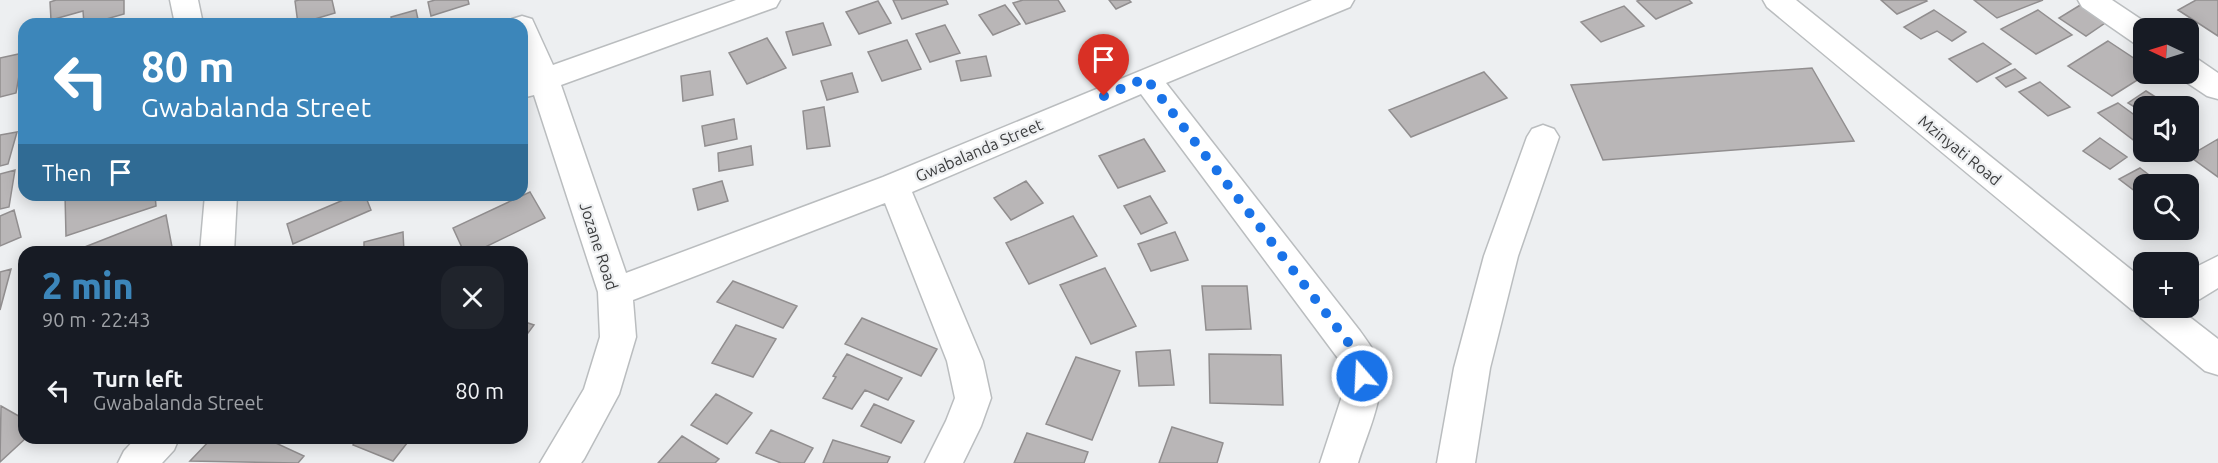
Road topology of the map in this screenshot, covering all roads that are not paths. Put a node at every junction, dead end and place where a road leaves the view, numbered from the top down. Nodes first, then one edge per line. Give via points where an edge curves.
1 (184, 0) edge
2 (511, 0) edge
3 (766, 0) edge
4 (1340, 0) edge
5 (1777, 0) edge
6 (2092, 0) edge
7 (188, 18) edge
8 (519, 18) edge
9 (2133, 28) edge
10 (528, 57) edge
11 (2199, 75) edge
12 (1146, 78) junction
13 (533, 84) edge
14 (2218, 88) edge
15 (1543, 138) dead end
16 (894, 186) junction
17 (221, 201) edge
18 (217, 246) edge
19 (2218, 270) edge
20 (2199, 282) edge
21 (2133, 290) edge
22 (615, 292) junction
23 (2167, 318) edge
24 (2218, 360) edge
25 (154, 444) edge
26 (137, 463) edge
27 (559, 463) edge
28 (944, 463) edge
29 (1339, 463) edge
30 (1456, 463) edge

1 - 7 street
2 - 8 street, Jozane Road
3 - 13 street
4 - 12 street, Gwabalanda Street
5 - 21 street, Mzinyati Road
6 - 9 street
10 - 13 street, Jozane Road
11 - 14 street
12 - 16 street, Gwabalanda Street
12 - 29 street via 1361,363 1362,390
13 - 22 street, Jozane Road
15 - 30 street via 1500,256 1472,368
16 - 22 street, Gwabalanda Street
16 - 28 street via 965,361 973,398
17 - 18 street
19 - 20 street
22 - 27 street, Jozane Road via 618,337 601,394
23 - 24 street, Mzinyati Road
25 - 26 street

